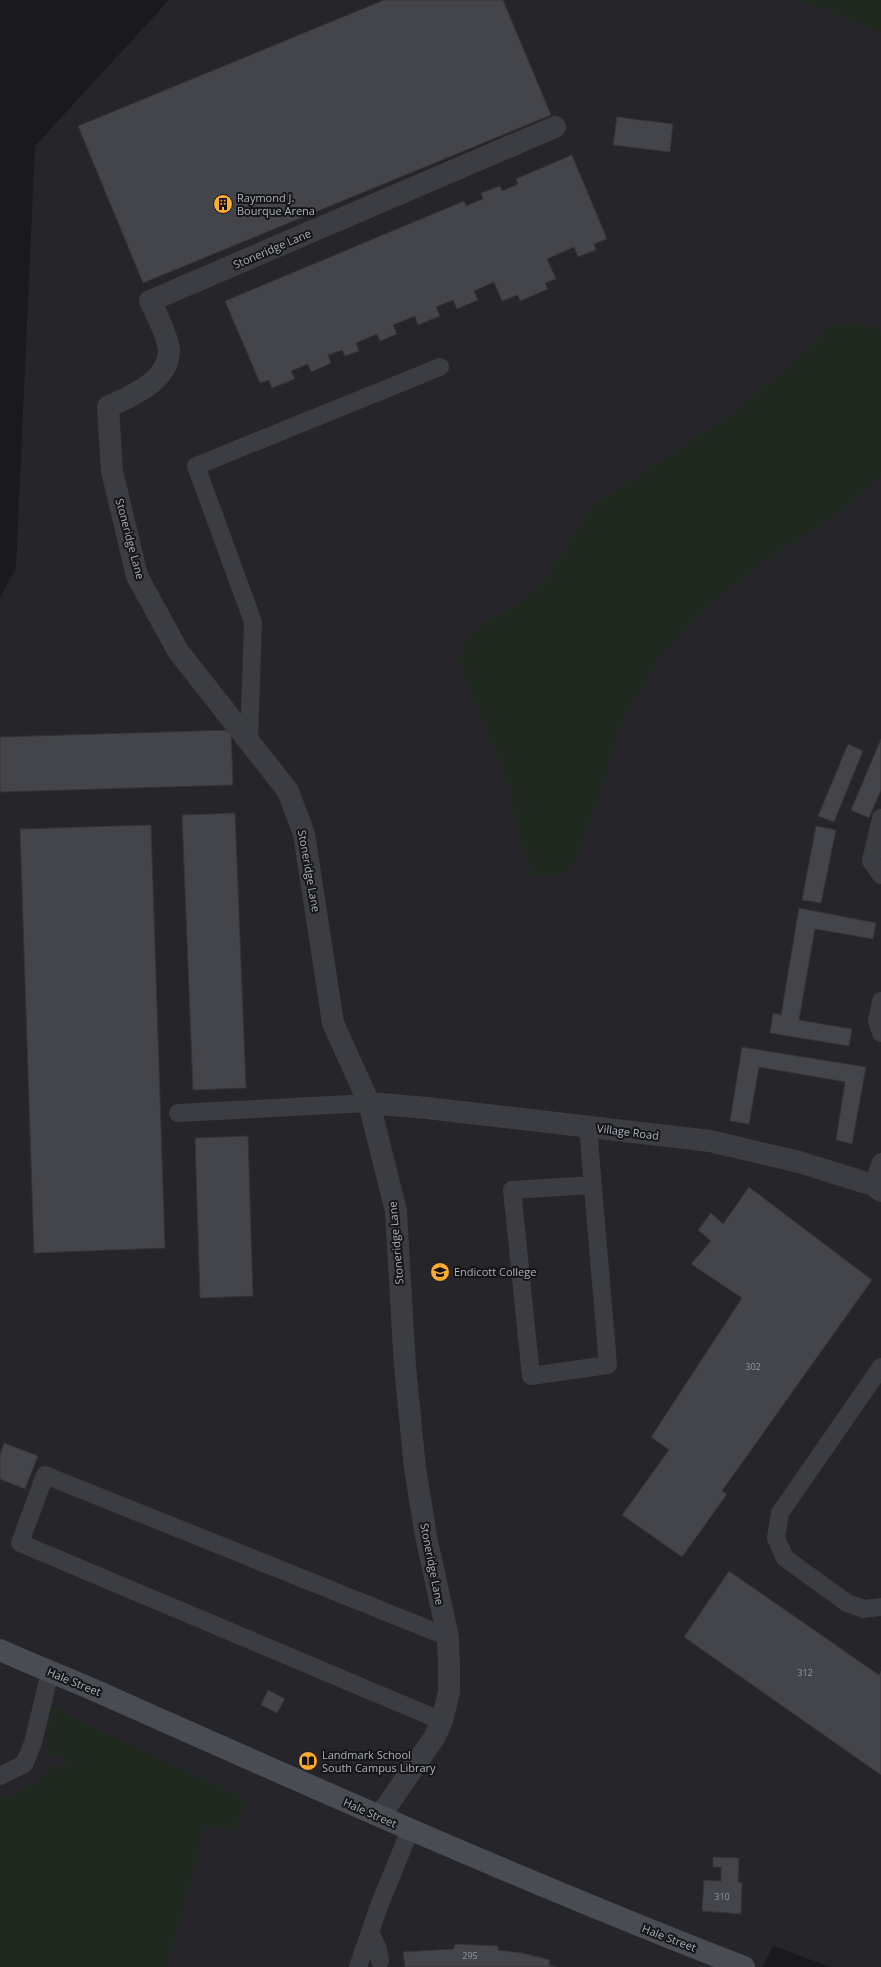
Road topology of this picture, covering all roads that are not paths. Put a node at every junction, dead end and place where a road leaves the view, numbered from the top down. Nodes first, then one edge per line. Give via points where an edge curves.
1 (555, 127) dead end
2 (440, 367) dead end
3 (249, 742) junction
4 (881, 818) edge
5 (881, 875) edge
6 (881, 1001) edge
7 (881, 1033) edge
8 (369, 1103) junction
9 (178, 1113) dead end
10 (588, 1127) junction
11 (881, 1162) edge
12 (592, 1185) junction
13 (877, 1188) edge
14 (881, 1367) edge
15 (881, 1607) edge
16 (448, 1637) junction
17 (0, 1650) edge
18 (50, 1672) junction
19 (442, 1721) junction
20 (0, 1776) edge
21 (380, 1816) junction
22 (410, 1830) junction
23 (370, 1932) junction
24 (380, 1961) dead end
25 (358, 1967) edge
26 (744, 1967) edge

1 - 3 street, Stoneridge Lane via 150,302 160,322 169,351 163,372 139,392 108,407 112,471 137,576 178,652
2 - 3 lane via 196,466 253,622
3 - 8 street, Stoneridge Lane via 288,791 304,834 334,1023
4 - 5 lane via 871,861
6 - 7 lane via 877,1021
8 - 9 lane
8 - 10 street, Village Road
8 - 16 street, Stoneridge Lane via 396,1211 405,1367 415,1468 426,1536
10 - 12 lane
10 - 13 street, Village Road via 710,1141 799,1162
11 - 13 lane
12 - 12 lane via 608,1365 531,1376 512,1190
14 - 15 lane via 780,1513 776,1538 785,1558 847,1603 864,1609
16 - 19 street, Stoneridge Lane via 449,1692
16 - 19 lane via 45,1475 20,1543
17 - 18 main road, Hale Street
18 - 20 lane via 33,1743 24,1764
18 - 21 main road, Hale Street
19 - 21 street, Stoneridge Lane via 434,1738
21 - 22 main road, Hale Street
22 - 23 lane
22 - 26 main road, Hale Street via 623,1920
23 - 24 lane via 378,1949
23 - 25 lane

